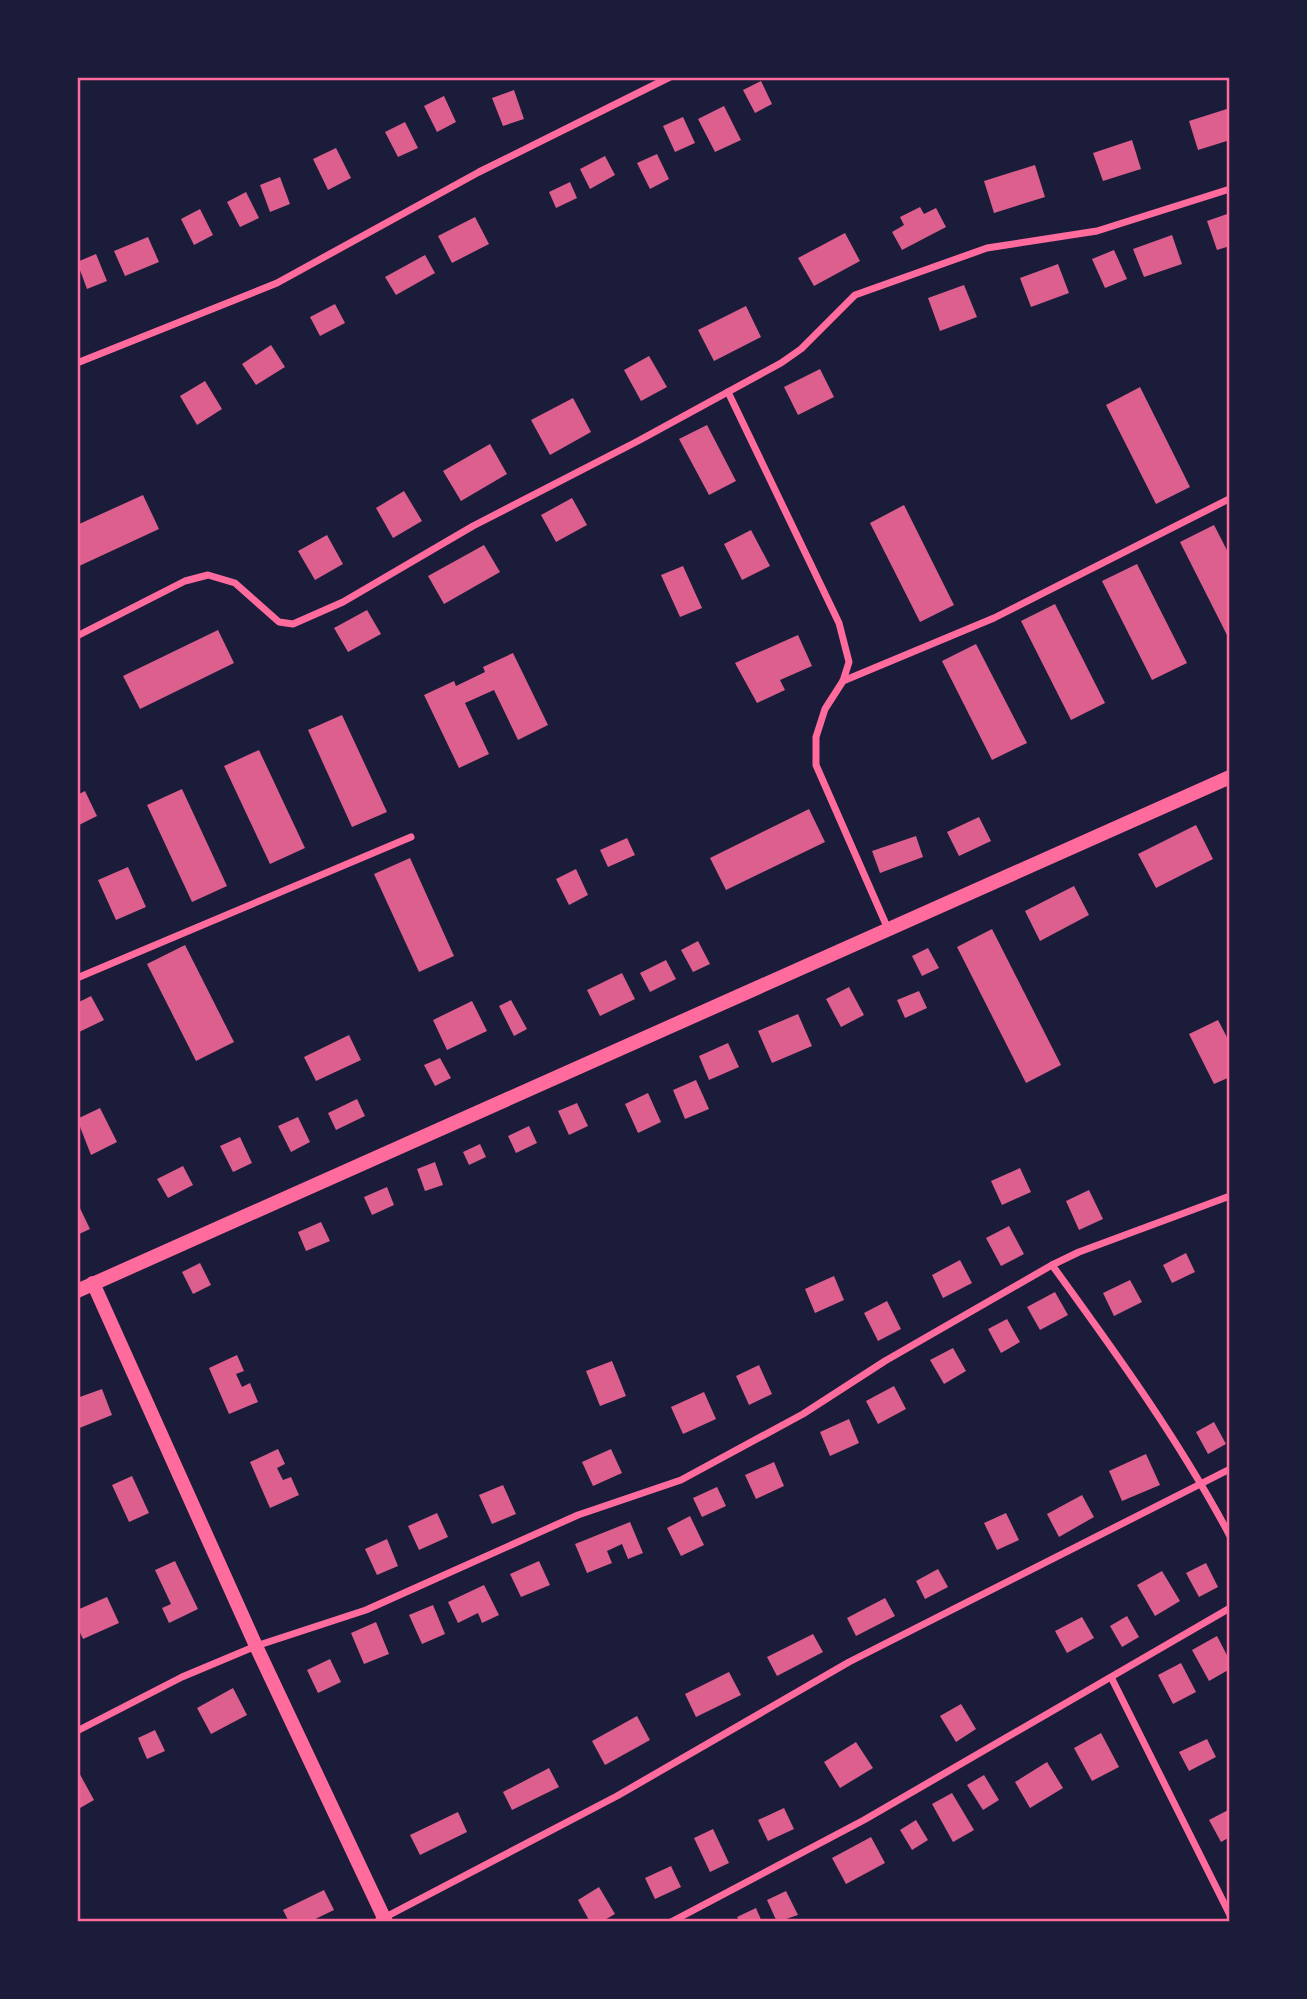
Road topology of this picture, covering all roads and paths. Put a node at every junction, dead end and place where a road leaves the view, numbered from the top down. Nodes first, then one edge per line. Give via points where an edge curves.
1 (670, 77) edge
2 (1230, 189) edge
3 (77, 363) edge
4 (728, 392) junction
5 (1229, 499) edge
6 (77, 636) edge
7 (843, 681) junction
8 (1230, 777) edge
9 (411, 837) dead end
10 (888, 930) junction
11 (77, 978) edge
12 (1230, 1196) edge
13 (1052, 1265) junction
14 (93, 1283) junction
15 (77, 1291) edge
16 (1230, 1469) edge
17 (1202, 1484) junction
18 (1230, 1536) edge
19 (1230, 1608) edge
20 (256, 1646) junction
21 (1112, 1679) junction
22 (77, 1731) edge
23 (1230, 1915) edge
24 (382, 1921) edge
25 (671, 1922) edge

1 - 3 street via 480,172 277,283
2 - 4 street via 1097,231 987,248 855,295 801,349
4 - 6 street via 473,526 343,602 293,624 279,622 235,583 208,575 185,581
4 - 7 street via 839,623 849,662
5 - 7 street via 994,618
7 - 10 street via 825,709 816,737 816,765
8 - 10 main road
9 - 11 street
10 - 14 main road
12 - 13 street
13 - 17 street via 1146,1394
13 - 20 street via 803,1414 681,1480 578,1515 366,1610
14 - 15 main road
14 - 20 main road
16 - 17 street
17 - 18 street
17 - 24 street via 849,1662 617,1796
19 - 21 street
20 - 22 street via 182,1677
20 - 24 main road
21 - 23 street
21 - 25 street via 864,1820

